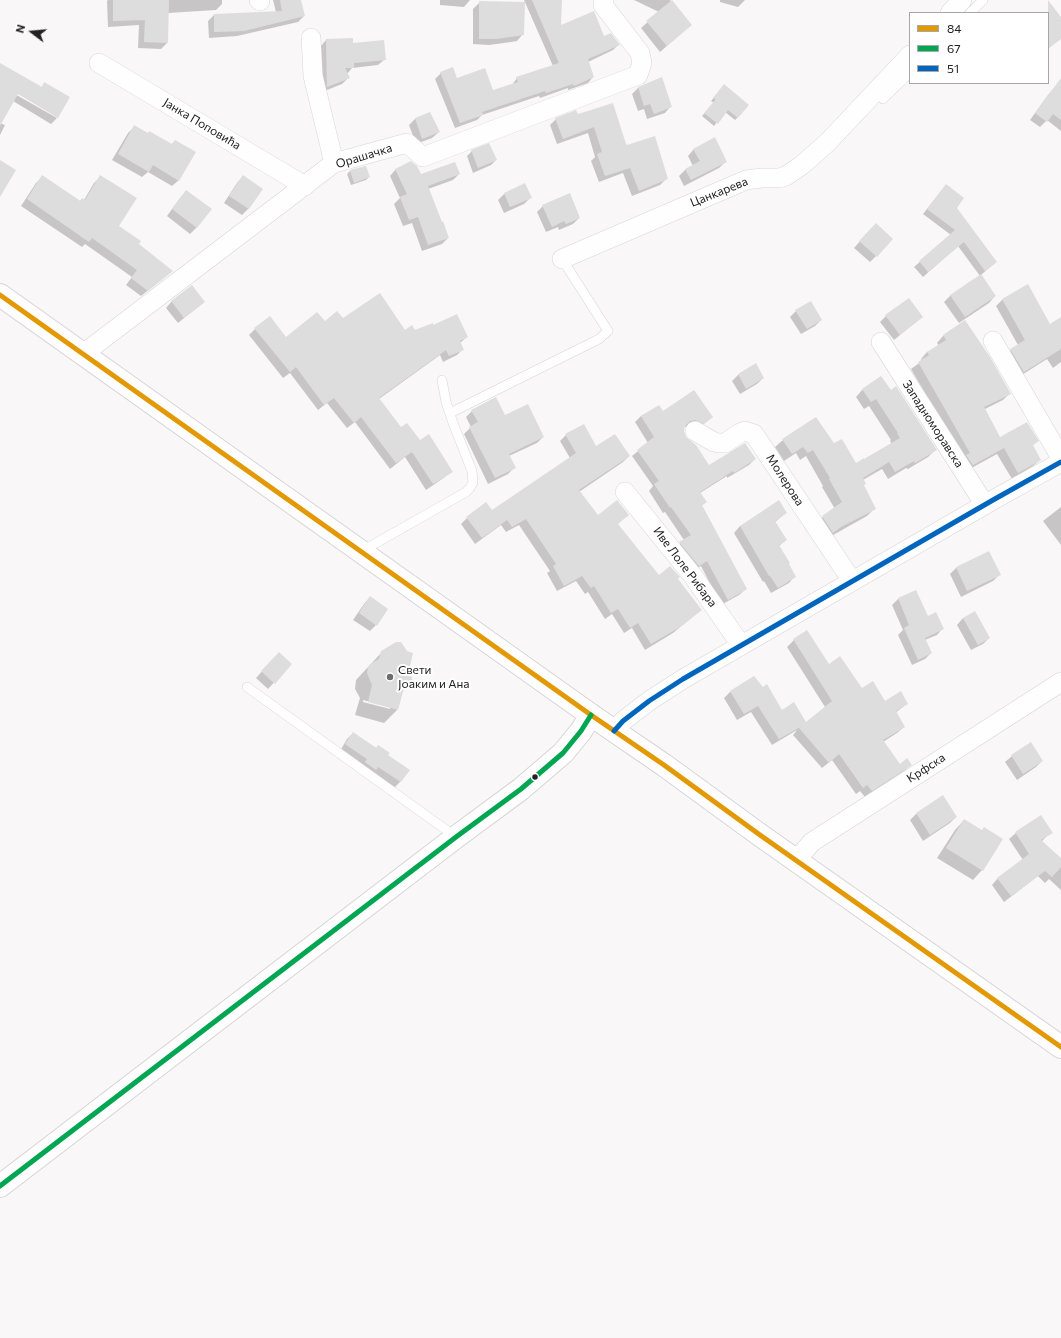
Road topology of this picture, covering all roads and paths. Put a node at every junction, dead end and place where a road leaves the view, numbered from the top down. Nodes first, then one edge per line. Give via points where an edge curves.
1 (604, 0) edge
2 (962, 0) edge
3 (983, 0) edge
4 (951, 12) edge
5 (971, 12) edge
6 (311, 38) dead end
7 (909, 56) edge
8 (99, 63) dead end
9 (909, 74) edge
10 (883, 99) dead end
11 (334, 163) junction
12 (305, 186) junction
13 (562, 259) joint
14 (0, 295) edge
15 (993, 341) dead end
16 (881, 342) dead end
17 (83, 354) junction
18 (442, 380) dead end
19 (450, 412) junction
20 (695, 431) dead end
21 (1061, 458) edge
22 (1061, 462) edge
23 (625, 492) dead end
24 (985, 505) junction
25 (360, 552) junction
26 (852, 581) junction
27 (741, 645) junction
28 (1061, 682) edge
29 (247, 687) dead end
30 (591, 715) junction
31 (614, 731) junction
32 (456, 837) junction
33 (796, 860) junction
34 (1061, 1047) edge
35 (0, 1186) edge

1 - 11 street, Орашачка via 603,5 640,53 642,63 638,75 423,157 408,143
2 - 4 street
3 - 5 lane
6 - 11 street via 313,76
7 - 13 street, Цанкарева via 827,143 786,176 746,180
8 - 12 street, Јанка Поповића
9 - 10 lane
11 - 12 street, Орашачка
12 - 17 street, Орашачка
13 - 19 lane via 608,331 600,339
14 - 17 main road
15 - 21 street
16 - 24 street, Западноморавска
17 - 25 main road
18 - 19 lane
19 - 25 lane via 474,476 470,488
20 - 26 street, Молерова via 719,443 725,443 740,433 754,434
22 - 24 street
23 - 27 street, Иве Лоле Рибара via 693,576
24 - 26 street
25 - 30 main road
26 - 27 street
27 - 31 street via 648,701
28 - 33 street, Крфска via 812,842
29 - 32 lane
30 - 31 main road
30 - 32 main road via 562,753 521,789
31 - 33 main road
32 - 35 main road
33 - 34 main road

